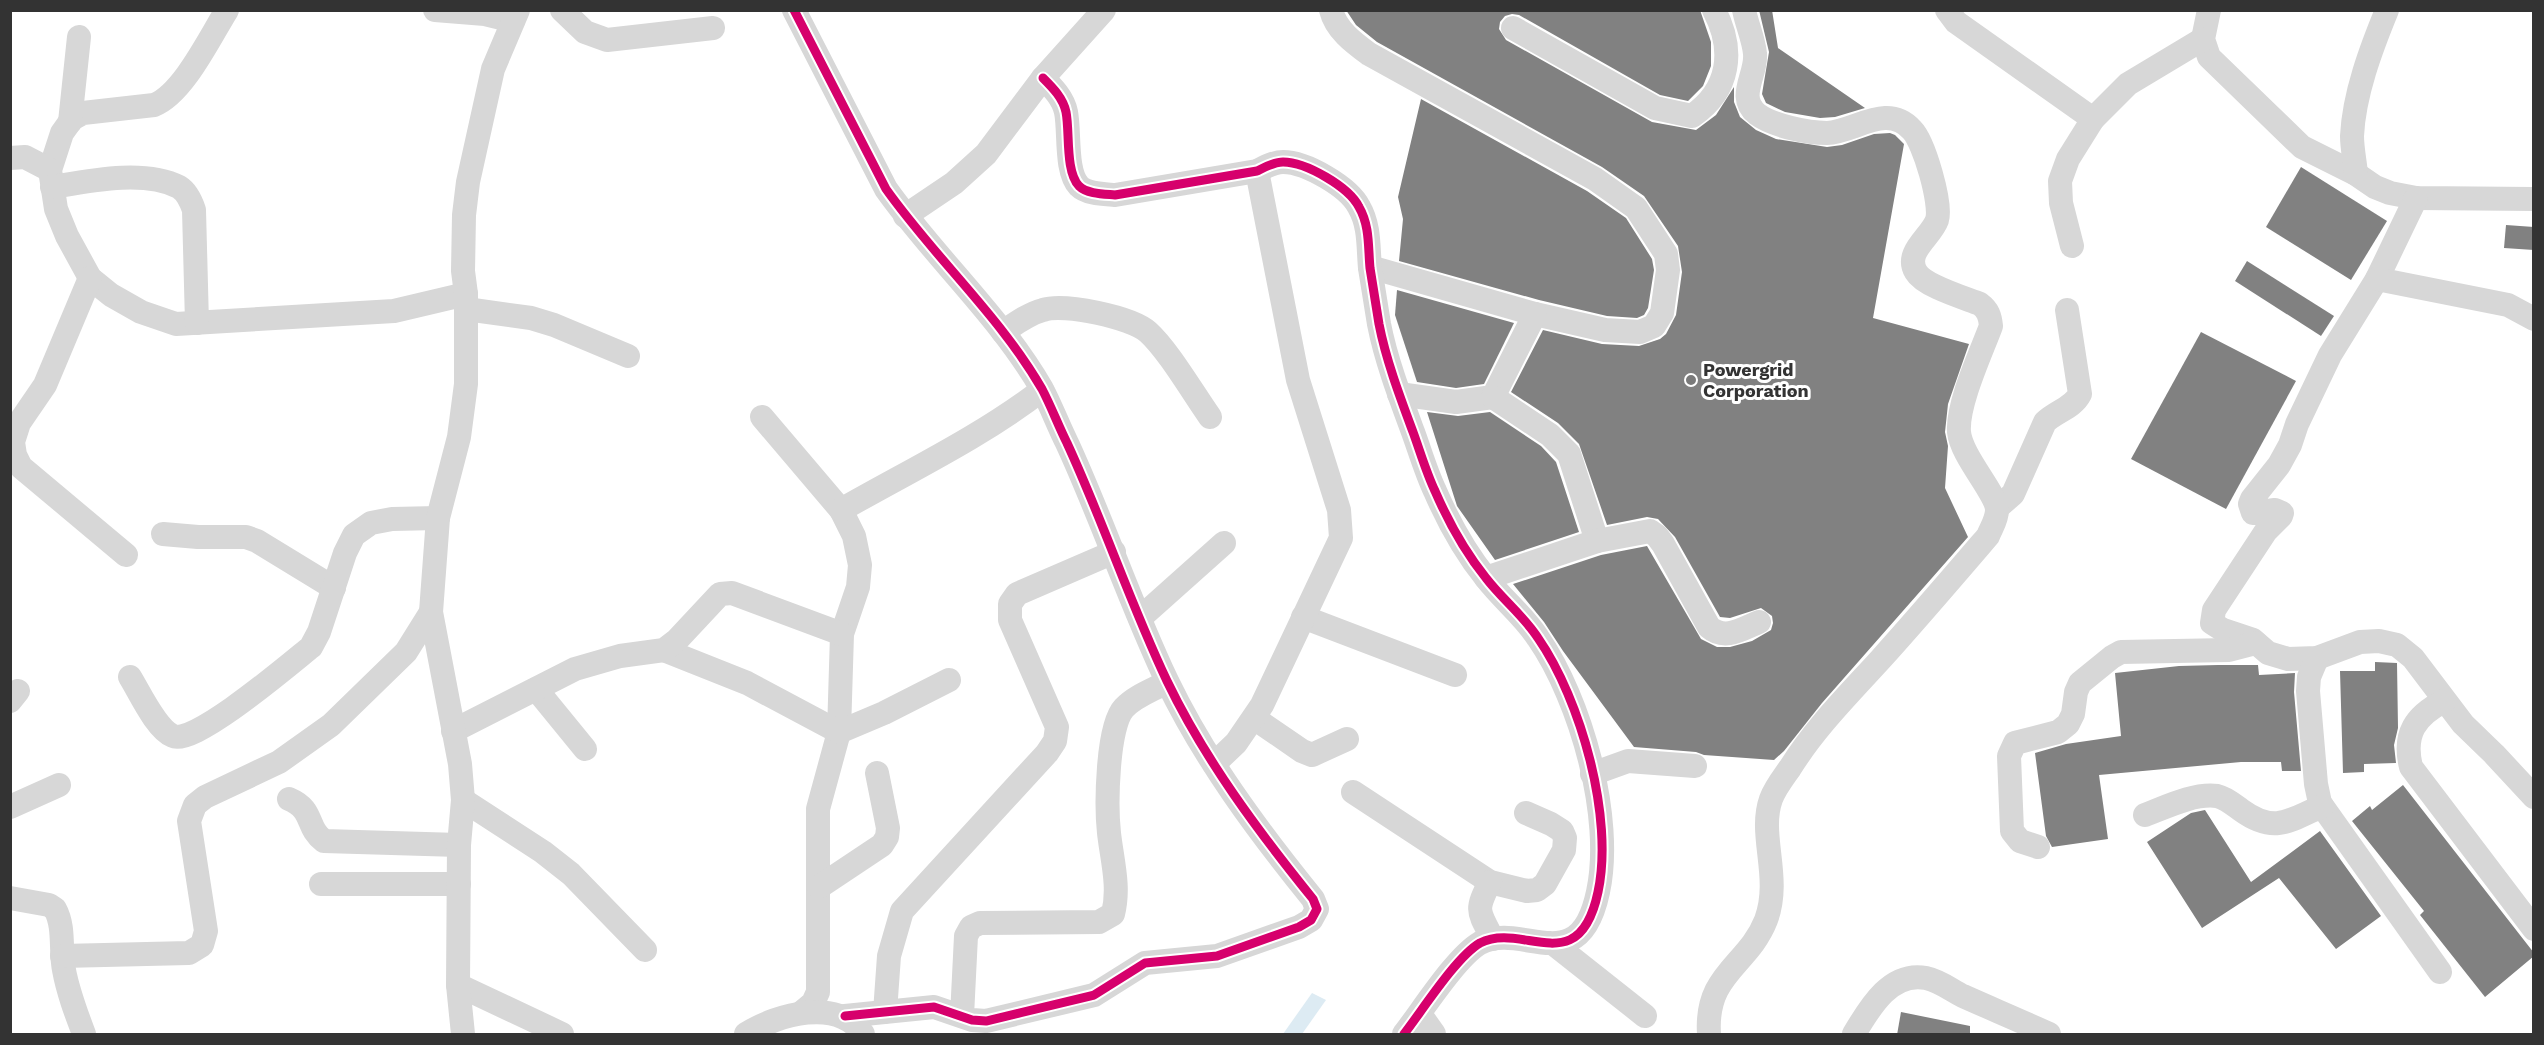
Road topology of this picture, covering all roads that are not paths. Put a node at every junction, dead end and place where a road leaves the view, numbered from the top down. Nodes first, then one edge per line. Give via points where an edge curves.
1 (227, 10) edge
2 (435, 10) edge
3 (562, 10) edge
4 (795, 10) edge
5 (1104, 10) edge
6 (1331, 10) edge
7 (1714, 10) edge
8 (1744, 10) edge
9 (1947, 10) edge
10 (2209, 10) edge
11 (2387, 10) edge
12 (515, 16) edge
13 (713, 28) dead end
14 (1513, 28) dead end
15 (78, 37) dead end
16 (2203, 39) junction
17 (1043, 78) junction
18 (2093, 119) junction
19 (70, 122) junction
20 (10, 158) edge
21 (1257, 171) junction
22 (2356, 174) junction
23 (51, 178) junction
24 (2416, 198) junction
25 (2534, 199) edge
26 (905, 216) junction
27 (2072, 246) dead end
28 (1370, 267) junction
29 (90, 279) junction
30 (2377, 279) junction
31 (466, 301) junction
32 (2067, 310) dead end
33 (1535, 314) junction
34 (2534, 319) edge
35 (197, 322) junction
36 (1003, 332) junction
37 (628, 356) dead end
38 (1042, 390) junction
39 (1399, 393) junction
40 (1493, 397) junction
41 (762, 417) dead end
42 (1210, 417) dead end
43 (1997, 508) junction
44 (840, 510) junction
45 (438, 518) junction
46 (163, 534) dead end
47 (1597, 541) junction
48 (1224, 543) dead end
49 (1114, 552) junction
50 (126, 555) dead end
51 (1486, 578) junction
52 (334, 588) junction
53 (431, 612) junction
54 (1303, 617) junction
55 (1140, 618) junction
56 (1759, 622) dead end
57 (842, 634) junction
58 (2256, 643) junction
59 (664, 650) junction
60 (2317, 658) junction
61 (1455, 675) dead end
62 (130, 677) dead end
63 (949, 681) dead end
64 (1167, 682) junction
65 (536, 689) junction
66 (2444, 701) junction
67 (1254, 718) junction
68 (453, 731) junction
69 (839, 732) junction
70 (1347, 739) dead end
71 (585, 749) dead end
72 (1214, 764) junction
73 (1695, 766) dead end
74 (877, 773) dead end
75 (1592, 774) junction
76 (59, 785) dead end
77 (1353, 792) dead end
78 (2534, 797) edge
79 (289, 799) dead end
80 (463, 800) junction
81 (2322, 806) junction
82 (10, 807) edge
83 (1526, 813) dead end
84 (2145, 815) dead end
85 (459, 845) junction
86 (2038, 847) dead end
87 (1490, 882) junction
88 (321, 884) dead end
89 (459, 884) junction
90 (819, 887) junction
91 (10, 898) edge
92 (2534, 929) edge
93 (1493, 939) junction
94 (1554, 944) junction
95 (645, 950) dead end
96 (62, 956) junction
97 (2440, 972) dead end
98 (458, 985) junction
99 (885, 1012) junction
100 (801, 1013) junction
101 (1420, 1014) junction
102 (845, 1016) junction
103 (962, 1016) junction
104 (1646, 1016) dead end
105 (2035, 1031) edge
106 (84, 1035) edge
107 (463, 1035) edge
108 (562, 1035) edge
109 (746, 1035) edge
110 (863, 1035) edge
111 (1404, 1035) edge
112 (1434, 1035) edge
113 (1709, 1035) edge
114 (1854, 1035) edge

1 - 19 street via 164,102 83,113
2 - 12 street
3 - 13 street via 585,32 607,40
4 - 26 street via 882,182
5 - 17 street
6 - 33 street via 1344,33 1369,54 1620,196 1636,208 1666,254 1668,270 1662,313 1654,326 1640,332 1605,330
7 - 14 street via 1724,30 1727,56 1720,85 1706,107 1692,116 1655,108
8 - 43 street via 1756,57 1748,98 1758,114 1796,130 1828,133 1879,117 1893,118 1913,130 1938,201 1937,220 1918,248 1913,265 1926,281 1980,304 1990,317 1991,326 1959,416 1959,435
9 - 18 street via 1956,22
10 - 16 street
11 - 22 street via 2356,108 2352,138
12 - 31 street via 493,69 468,182 463,271
15 - 19 street
16 - 18 street via 2128,84
16 - 22 street via 2209,57 2302,147
17 - 21 street via 1059,95 1066,112 1072,172 1079,186 1093,193 1115,195
17 - 26 street via 986,154 954,183
18 - 27 street via 2068,159 2060,181 2061,203
19 - 23 street via 62,134
20 - 23 street via 25,158
21 - 28 street via 1284,162 1323,175 1347,192 1359,205 1368,231
21 - 54 street via 1298,380 1339,510 1341,538
22 - 24 street via 2390,193
23 - 29 street via 67,236
23 - 35 street via 145,179 180,188 194,210
24 - 25 street
24 - 30 street
26 - 36 street
28 - 33 street
28 - 39 street via 1380,327
29 - 35 street via 141,312 176,324
29 - 50 street via 45,385 19,423 12,442 21,467
30 - 34 street via 2508,305
30 - 58 street via 2330,355 2285,455 2252,499 2253,513 2276,510 2281,516 2265,531 2212,617 2216,626
31 - 35 street via 394,311
31 - 37 street via 554,325
31 - 45 street via 463,412
32 - 43 street via 2080,394 2045,422 2013,494
33 - 40 street
36 - 38 street
36 - 42 street via 1042,310 1056,307 1135,323 1149,333
38 - 44 street via 946,454
38 - 49 street
39 - 40 street via 1456,402
39 - 51 street via 1434,490 1458,538
40 - 47 street via 1555,439 1569,454
41 - 44 street
43 - 113 street via 1988,536 1810,737 1779,784 1767,814 1771,906 1763,927 1722,978 1708,1021
44 - 57 street via 854,536 860,565 858,587
45 - 52 street via 371,523 354,535
45 - 53 street
46 - 52 street via 246,537
47 - 51 street
47 - 56 street via 1650,531 1663,544 1714,632 1726,635
48 - 55 street
49 - 55 street
49 - 99 street via 1017,594 1010,604 1010,620 1057,727 1055,741 902,911 889,956
51 - 75 street via 1536,635 1557,667 1573,701
52 - 62 street via 311,647 214,722 187,737 175,738 163,731
53 - 68 street
53 - 96 street via 406,652 330,725 279,762 195,805 189,821 206,931 202,945 189,953
54 - 61 street
54 - 67 street
55 - 64 street
57 - 59 street via 726,592 714,599
57 - 69 street
58 - 60 street via 2278,657
58 - 86 street via 2229,651 2121,652 2086,676 2076,692 2068,724 2058,732 2015,743 2009,756 2012,831 2019,841
59 - 65 street via 620,656 575,669
59 - 69 street via 747,683
60 - 66 street via 2360,642 2397,645 2414,658
60 - 81 street via 2308,691 2316,784
63 - 69 street
64 - 72 street
64 - 103 street via 1123,708 1110,740 1108,830 1118,898 1113,914 1099,922 980,923 971,927 966,936
65 - 68 street
65 - 71 street
66 - 78 street
66 - 92 street via 2420,716 2411,733 2407,751 2411,767
67 - 70 street via 1312,755
67 - 72 street
68 - 80 street
69 - 90 street via 818,809
72 - 103 street via 1258,831 1313,899 1317,909 1311,920 1217,956 1145,963 1111,986 1072,1002 986,1021
73 - 75 street via 1628,760
74 - 90 street via 887,837 882,845
75 - 94 street via 1602,836 1598,892 1584,927 1571,938
76 - 82 street
77 - 87 street
79 - 85 street via 303,806 316,835 324,841
80 - 85 street
80 - 95 street via 571,874
81 - 84 street via 2276,825 2253,819 2216,796 2181,802
81 - 97 street
83 - 87 street via 1562,831 1564,850 1538,890
85 - 89 street
87 - 93 street via 1479,902 1479,913
88 - 89 street
89 - 98 street
90 - 100 street via 818,992 813,1003
91 - 96 street via 55,909 62,929
93 - 94 street
93 - 101 street via 1479,944 1460,961
94 - 104 street
96 - 106 street
98 - 107 street
98 - 108 street
99 - 102 street
99 - 103 street via 934,1007
100 - 102 street
100 - 109 street
101 - 111 street
101 - 112 street
102 - 110 street
105 - 114 street via 1936,981 1915,977 1896,982 1881,995

